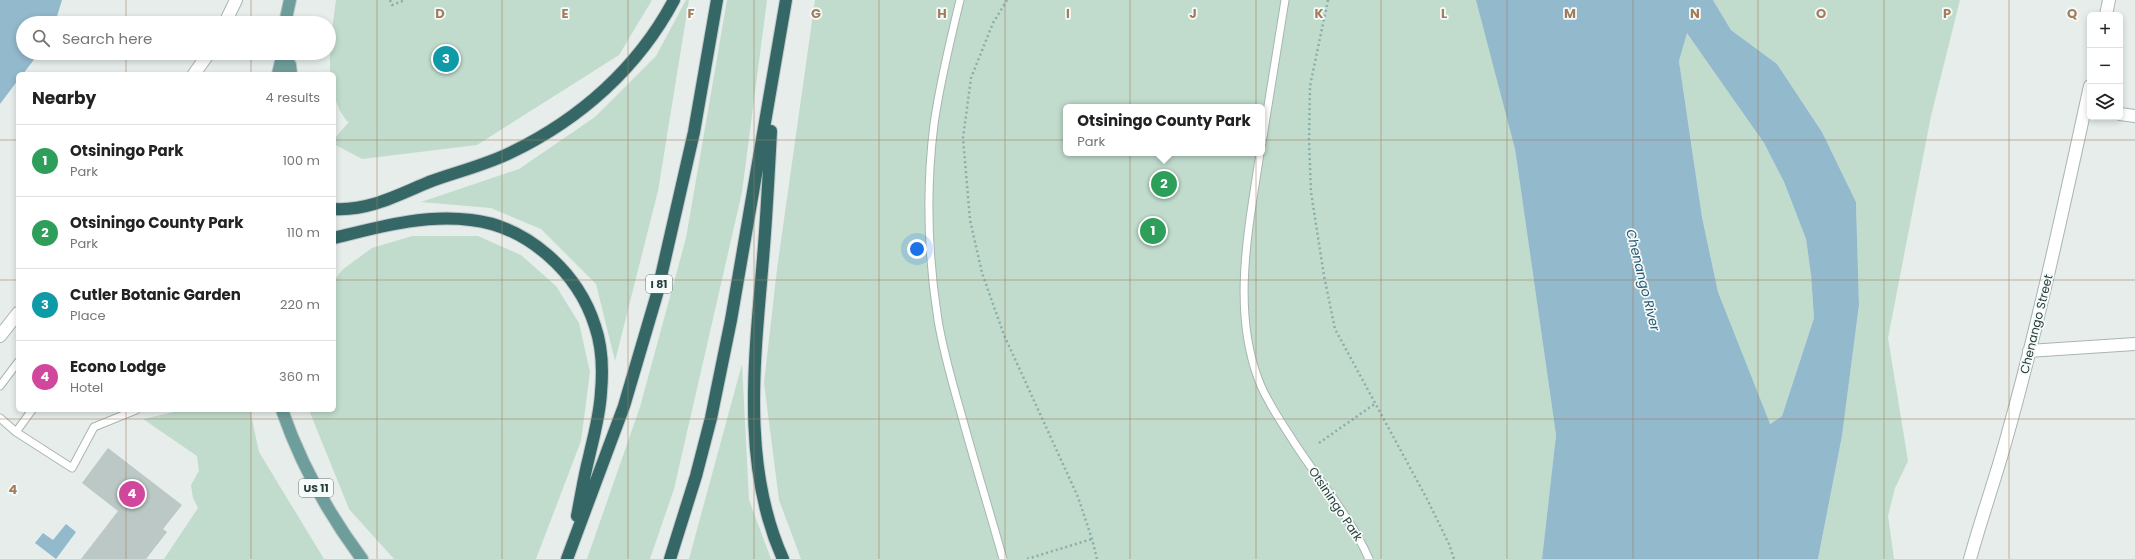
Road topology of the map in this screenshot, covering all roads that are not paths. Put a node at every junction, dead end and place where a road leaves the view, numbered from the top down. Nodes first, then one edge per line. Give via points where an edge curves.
1 (236, 0) edge
2 (290, 0) edge
3 (674, 0) edge
4 (717, 0) edge
5 (786, 0) edge
6 (960, 0) edge
7 (1285, 0) edge
8 (2109, 0) edge
9 (2107, 12) edge
10 (228, 16) edge
11 (287, 16) edge
12 (204, 60) edge
13 (281, 60) edge
14 (287, 60) edge
15 (195, 72) edge
16 (278, 72) edge
17 (291, 72) edge
18 (775, 72) junction
19 (2087, 113) edge
20 (2123, 114) edge
21 (2135, 116) edge
22 (1265, 124) edge
23 (1260, 156) edge
24 (336, 209) edge
25 (336, 238) edge
26 (16, 316) edge
27 (0, 336) edge
28 (2135, 344) edge
29 (2029, 351) junction
30 (16, 365) edge
31 (0, 386) edge
32 (31, 412) edge
33 (131, 412) edge
34 (283, 412) edge
35 (0, 418) edge
36 (16, 432) junction
37 (568, 558) edge
38 (362, 559) edge
39 (670, 559) edge
40 (783, 559) edge
41 (1003, 559) edge
42 (1369, 559) edge
43 (1970, 559) edge

1 - 10 street
2 - 11 main road
3 - 24 highway via 663,22 641,53 604,92 543,135 510,153 382,202
4 - 37 highway, I 81 via 694,132 657,294 624,406
5 - 18 highway
6 - 41 lane via 942,75 934,125 930,176 933,281 938,321 955,392
7 - 22 lane
8 - 9 street
12 - 15 street
13 - 16 main road
14 - 17 main road
18 - 39 highway via 711,418
18 - 40 highway via 764,246 756,325 753,411 761,490 775,541
19 - 29 street, Chenango Street
20 - 21 street
23 - 42 lane, Otsiningo Park via 1245,262 1245,314 1252,360 1259,383 1292,439 1341,510
25 - 37 highway via 410,221 432,219 471,220 494,224 533,242 584,298 596,326 601,354 602,392
26 - 27 street
28 - 29 street
29 - 43 street, Chenango Street via 2006,440
30 - 31 lane
32 - 36 lane
33 - 36 lane via 94,427 72,468
34 - 38 main road, US 11 via 295,448 309,475 340,528
35 - 36 lane

